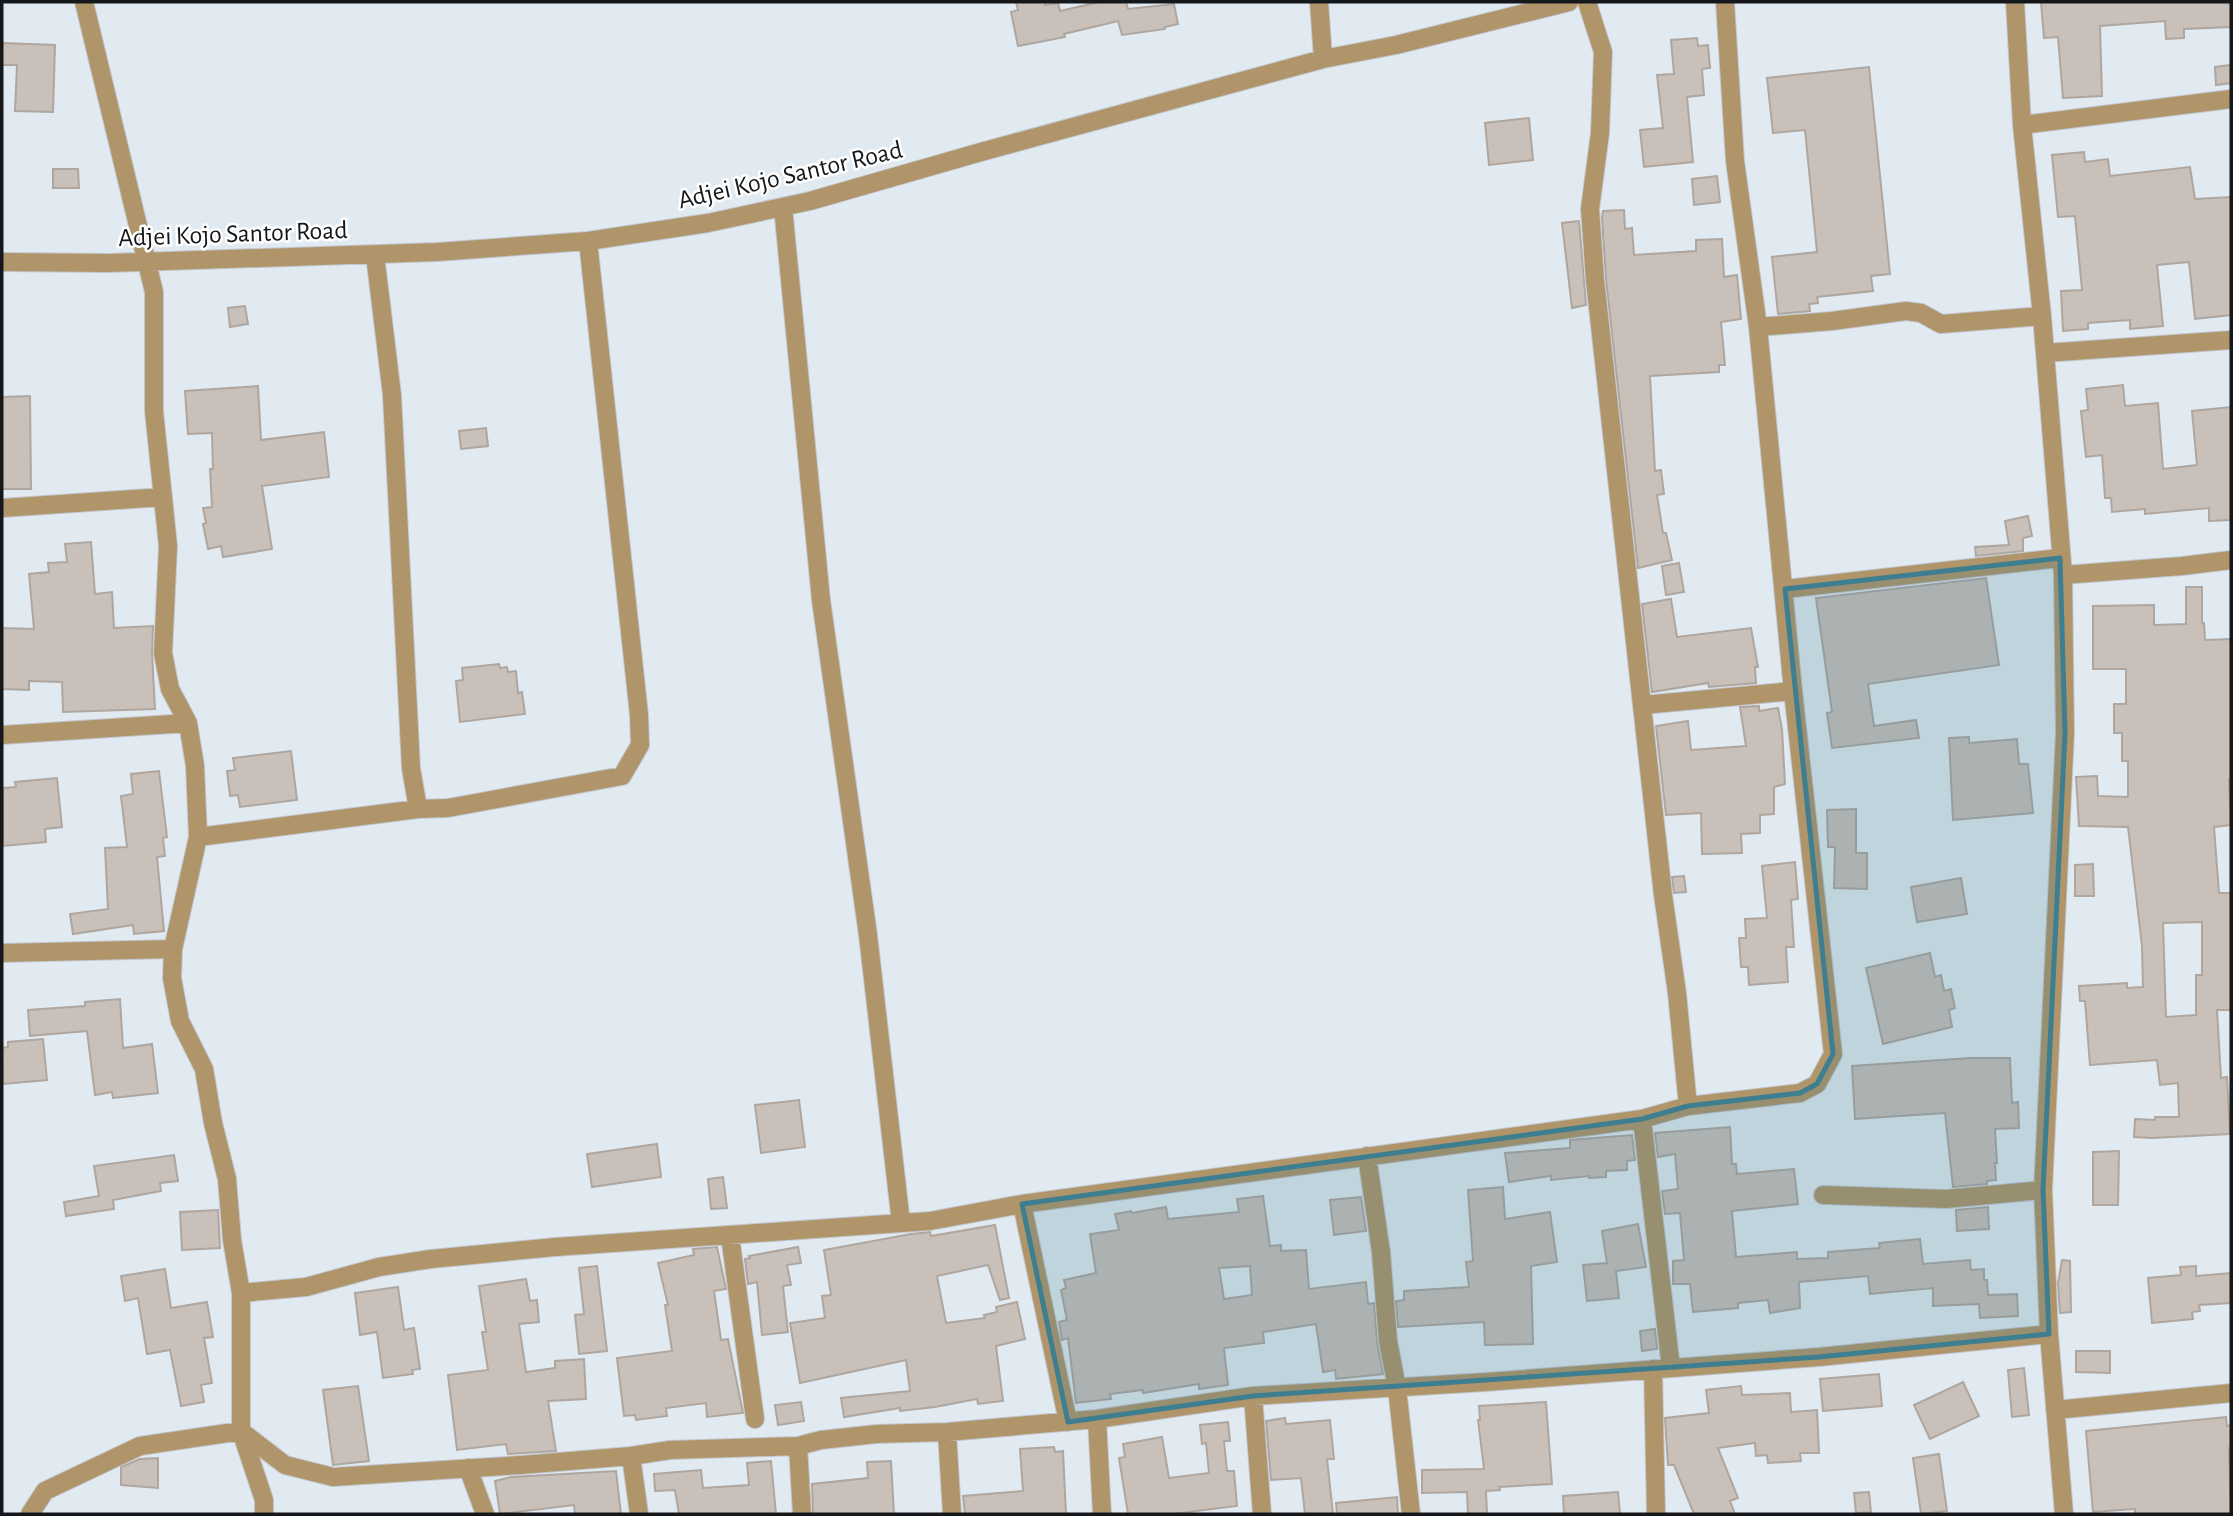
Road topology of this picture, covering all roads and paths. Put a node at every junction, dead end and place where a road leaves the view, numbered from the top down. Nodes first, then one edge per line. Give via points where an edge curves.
1 (84, 2) edge
2 (1320, 2) edge
3 (1569, 2) edge
4 (1587, 2) edge
5 (1725, 2) edge
6 (2015, 2) edge
7 (1323, 59) junction
8 (2231, 99) edge
9 (2022, 125) junction
10 (783, 207) junction
11 (588, 241) junction
12 (375, 255) junction
13 (2, 262) edge
14 (147, 262) junction
15 (2042, 316) junction
16 (1758, 327) junction
17 (2231, 340) edge
18 (2045, 353) junction
19 (163, 497) junction
20 (2, 508) edge
21 (2231, 560) edge
22 (2062, 566) junction
23 (1785, 589) junction
24 (1793, 691) junction
25 (1643, 705) junction
26 (188, 723) junction
27 (2, 735) edge
28 (418, 809) junction
29 (198, 837) junction
30 (173, 949) junction
31 (2, 953) edge
32 (1688, 1106) junction
33 (1642, 1119) junction
34 (1367, 1156) junction
35 (2043, 1190) junction
36 (1823, 1195) dead end
37 (1022, 1204) junction
38 (901, 1223) junction
39 (730, 1236) junction
40 (241, 1293) junction
41 (2049, 1334) junction
42 (1662, 1368) junction
43 (1396, 1388) junction
44 (2231, 1393) edge
45 (1253, 1396) junction
46 (2055, 1410) junction
47 (755, 1419) dead end
48 (1097, 1419) junction
49 (1068, 1422) junction
50 (241, 1431) junction
51 (947, 1432) junction
52 (798, 1446) junction
53 (631, 1456) junction
54 (468, 1468) junction
55 (30, 1514) edge
56 (264, 1514) edge
57 (485, 1514) edge
58 (639, 1514) edge
59 (802, 1514) edge
60 (952, 1514) edge
61 (1102, 1514) edge
62 (1262, 1514) edge
63 (1411, 1514) edge
64 (1656, 1514) edge
65 (2064, 1514) edge

1 - 14 street
2 - 7 street
3 - 7 street, Adjei Kojo Santor Road
4 - 25 street via 1603,52 1600,133 1590,209 1595,280
5 - 16 street via 1735,161
6 - 9 street
7 - 10 street, Adjei Kojo Santor Road
8 - 9 street
9 - 15 street
10 - 11 street, Adjei Kojo Santor Road
10 - 38 street via 821,600 869,935
11 - 12 street, Adjei Kojo Santor Road
11 - 28 street via 640,745 622,776 448,808
12 - 14 street, Adjei Kojo Santor Road
12 - 28 street via 392,395 411,768
13 - 14 street, Adjei Kojo Santor Road
14 - 19 street via 154,292 154,411
15 - 16 street via 1941,324 1906,311
15 - 18 street
16 - 23 street
17 - 18 street
18 - 22 street
19 - 20 street
19 - 26 street via 168,546 163,653 170,689
21 - 22 street via 2182,566
22 - 23 street
22 - 35 street via 2065,733
23 - 24 street
24 - 25 street
24 - 32 street via 1832,1054 1817,1084 1800,1093
25 - 32 street
26 - 27 street
26 - 29 street
28 - 29 street
29 - 30 street
30 - 31 street
30 - 40 street via 172,978 180,1021 204,1069 227,1178
32 - 33 street
33 - 34 street
33 - 42 street
34 - 37 street
34 - 43 street
35 - 36 street via 1945,1199
35 - 41 street
37 - 38 street
37 - 49 street
38 - 39 street
39 - 40 street via 431,1259 379,1267 306,1287
39 - 47 street
40 - 50 street
41 - 42 street
41 - 46 street
42 - 43 street
42 - 64 street
43 - 45 street
43 - 63 street
44 - 46 street
45 - 48 street
45 - 62 street
46 - 65 street
48 - 49 street
48 - 61 street
49 - 51 street
50 - 54 street via 285,1465 332,1477
50 - 55 street via 140,1446 45,1492
50 - 56 street via 264,1500
51 - 52 street via 876,1434
51 - 60 street
52 - 53 street via 670,1450
52 - 59 street
53 - 54 street
53 - 58 street
54 - 57 street

